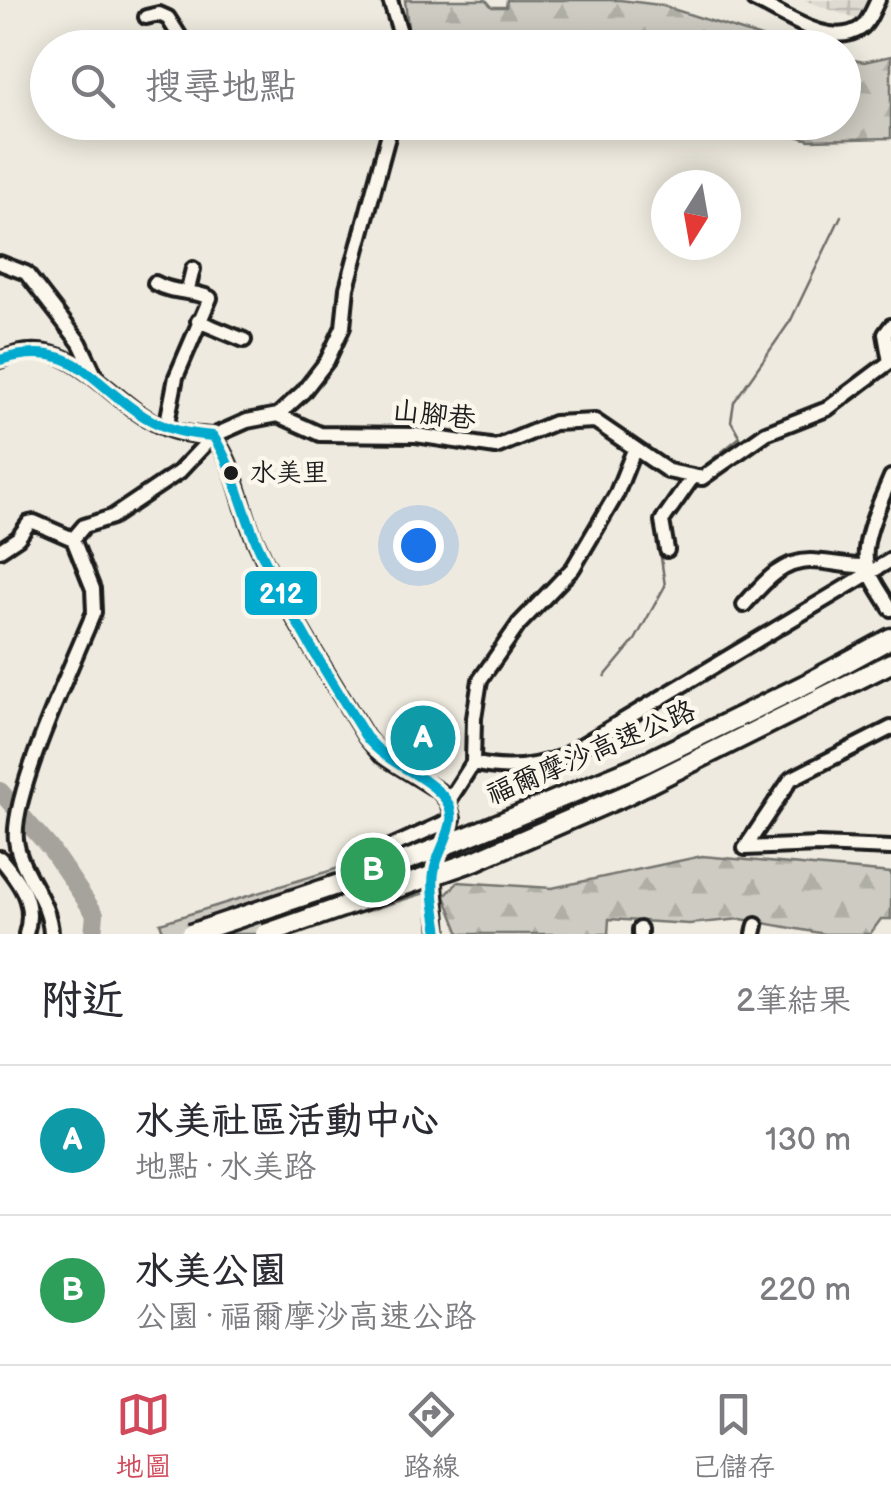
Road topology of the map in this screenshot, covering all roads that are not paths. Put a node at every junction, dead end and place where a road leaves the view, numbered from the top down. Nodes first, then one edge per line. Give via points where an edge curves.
1 (390, 0) edge
2 (754, 0) edge
3 (878, 0) edge
4 (146, 17) dead end
5 (176, 30) edge
6 (399, 30) edge
7 (815, 30) edge
8 (856, 30) edge
9 (387, 140) edge
10 (0, 263) edge
11 (192, 269) dead end
12 (156, 282) dead end
13 (188, 289) junction
14 (198, 321) junction
15 (891, 326) edge
16 (244, 340) dead end
17 (0, 360) edge
18 (890, 361) edge
19 (96, 379) junction
20 (278, 415) junction
21 (166, 428) junction
22 (213, 436) junction
23 (634, 450) junction
24 (692, 478) junction
25 (891, 478) edge
26 (73, 538) junction
27 (0, 550) edge
28 (667, 550) dead end
29 (891, 560) edge
30 (868, 568) junction
31 (744, 605) dead end
32 (891, 609) edge
33 (891, 638) edge
34 (891, 663) edge
35 (891, 728) edge
36 (473, 763) junction
37 (448, 802) junction
38 (453, 819) junction
39 (891, 848) edge
40 (0, 858) edge
41 (355, 862) dead end
42 (26, 934) edge
43 (51, 934) edge
44 (190, 934) edge
45 (265, 934) edge
46 (439, 934) edge

1 - 6 street
2 - 7 street
3 - 8 street
4 - 5 street via 168,18
9 - 20 street via 340,336 328,361
10 - 19 street via 26,274 80,343
11 - 13 street
12 - 13 street via 167,290
13 - 14 street via 210,298
14 - 16 street
14 - 21 street via 176,377
15 - 18 street
17 - 19 street via 46,351
18 - 24 street via 827,409 766,433 709,475
19 - 21 street
20 - 22 street
20 - 23 street, 山腳巷 via 320,434 416,434 496,447 554,423 594,422
21 - 22 street
22 - 26 street via 179,472
22 - 37 street via 280,590 366,736 381,755
23 - 24 street, 山腳巷
23 - 36 street via 573,568 519,624 480,680
24 - 28 street via 662,521
25 - 30 street via 874,519
26 - 27 street via 34,522
26 - 43 street via 93,590 94,612 16,822 16,844 51,917
29 - 30 street
30 - 31 street via 796,564 772,574
30 - 32 street
30 - 36 street via 562,757 516,768
33 - 44 highway, 福爾摩沙高速公路, bridge via 646,763 368,875
34 - 45 highway, 福爾摩沙高速公路, bridge via 624,796 474,861
35 - 39 street via 790,778 745,848
36 - 37 street
37 - 38 street
38 - 41 street
38 - 46 street via 434,872
40 - 42 street via 26,893 32,916

